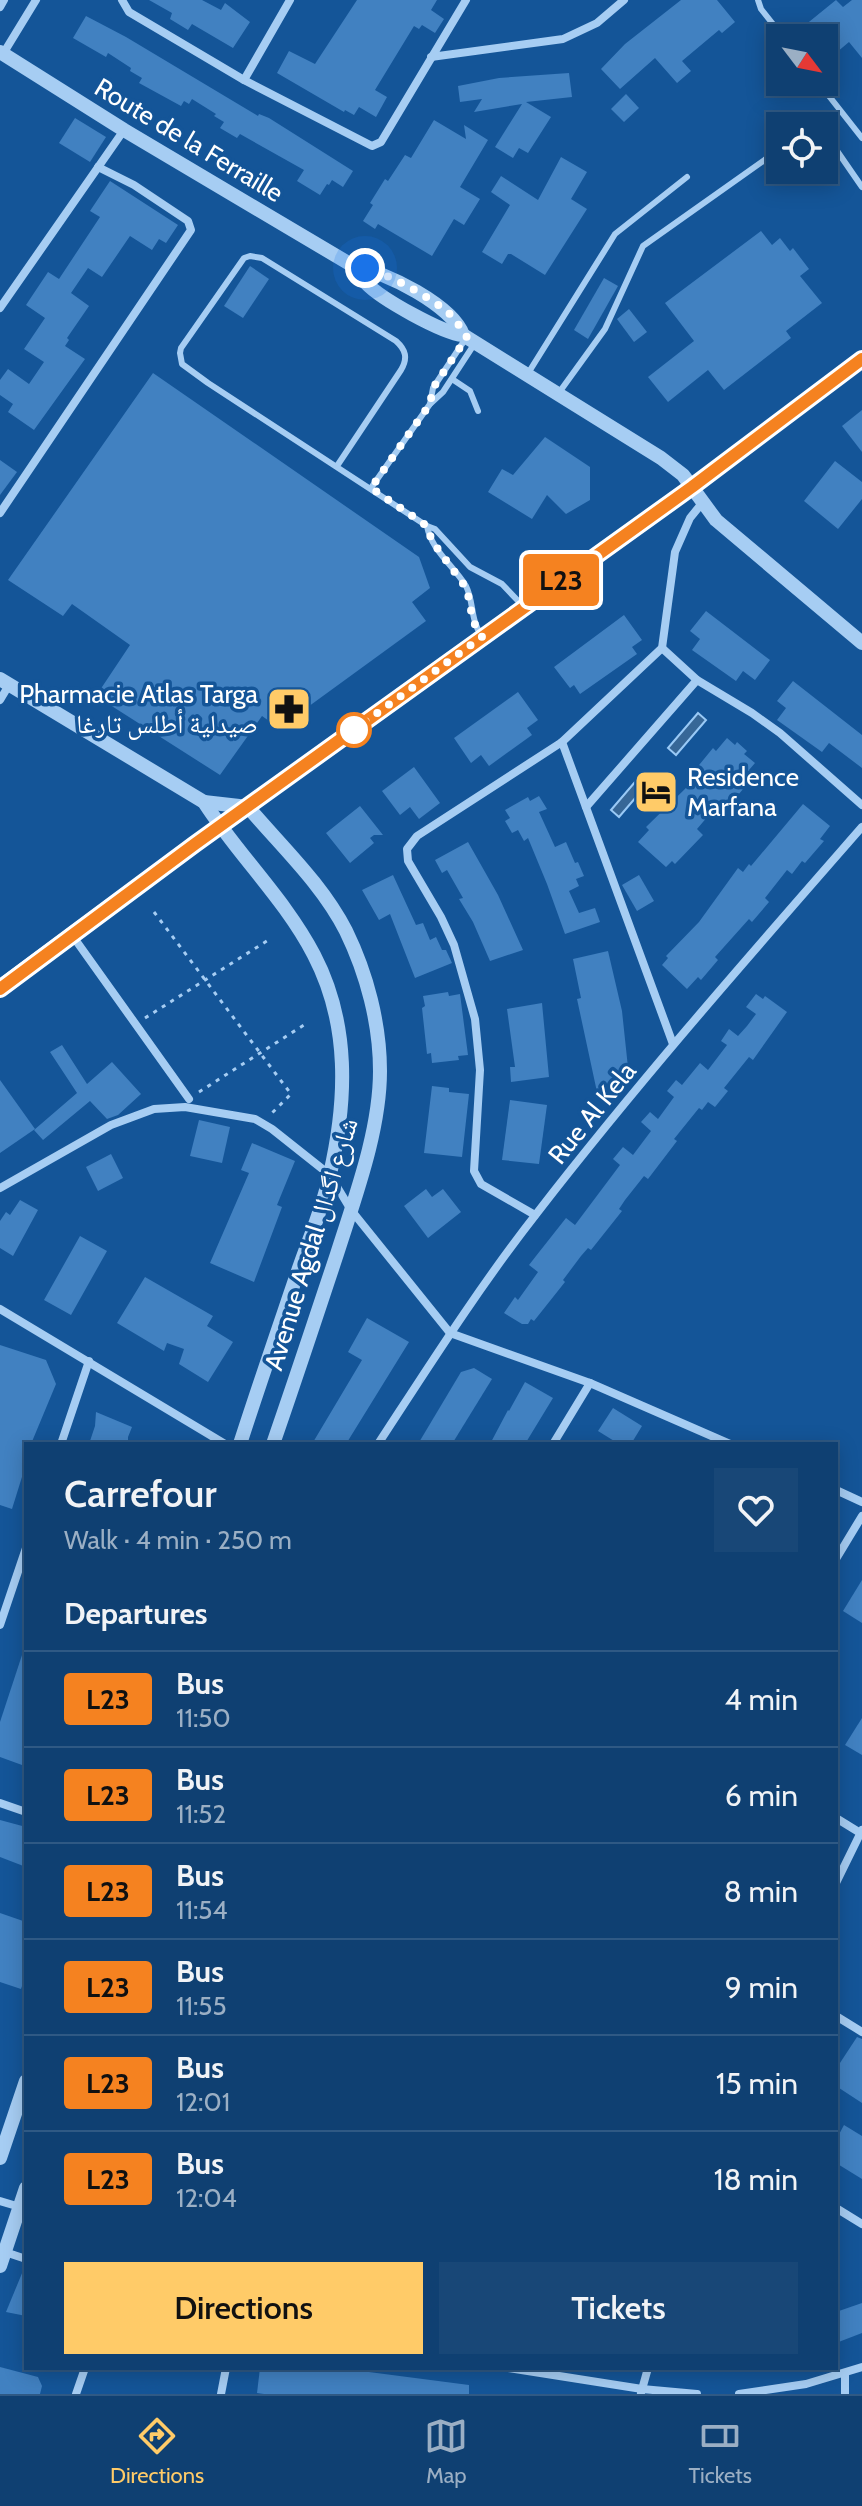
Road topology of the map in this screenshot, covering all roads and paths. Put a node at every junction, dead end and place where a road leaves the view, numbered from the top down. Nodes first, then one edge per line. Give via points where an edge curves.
1 (4, 0) edge
2 (36, 0) edge
3 (122, 0) edge
4 (290, 0) edge
5 (466, 0) edge
6 (624, 0) edge
7 (758, 0) edge
8 (0, 7) edge
9 (773, 24) edge
10 (2, 53) edge
11 (431, 57) junction
12 (244, 80) junction
13 (829, 96) edge
14 (124, 130) junction
15 (862, 138) edge
16 (838, 152) edge
17 (766, 159) edge
18 (98, 167) junction
19 (687, 177) dead end
20 (862, 187) edge
21 (0, 308) edge
22 (469, 338) junction
23 (862, 359) edge
24 (527, 375) junction
25 (452, 379) junction
26 (558, 394) junction
27 (430, 404) junction
28 (478, 411) dead end
29 (337, 466) junction
30 (692, 487) junction
31 (371, 488) junction
32 (703, 502) junction
33 (0, 513) edge
34 (427, 526) junction
35 (449, 543) junction
36 (440, 552) junction
37 (470, 567) junction
38 (458, 576) junction
39 (523, 606) junction
40 (482, 637) junction
41 (862, 643) edge
42 (662, 648) junction
43 (697, 680) junction
44 (5, 682) edge
45 (0, 700) edge
46 (562, 742) junction
47 (204, 802) junction
48 (862, 805) edge
49 (248, 807) junction
50 (586, 807) junction
51 (220, 826) junction
52 (862, 827) edge
53 (154, 912) dead end
54 (72, 935) junction
55 (270, 939) dead end
56 (205, 980) junction
57 (0, 988) edge
58 (141, 1020) dead end
59 (307, 1023) dead end
60 (673, 1044) junction
61 (259, 1052) junction
62 (189, 1099) joint
63 (263, 1123) junction
64 (330, 1175) junction
65 (0, 1188) edge
66 (351, 1210) junction
67 (535, 1215) junction
68 (0, 1309) edge
69 (450, 1333) junction
70 (89, 1361) junction
71 (590, 1383) junction
72 (62, 1442) edge
73 (222, 1442) edge
74 (241, 1442) edge
75 (274, 1442) edge
76 (379, 1442) edge
77 (554, 1442) edge
78 (724, 1442) edge
79 (838, 1491) edge
80 (862, 1502) edge
81 (862, 1516) edge
82 (24, 1554) edge
83 (838, 1556) edge
84 (11, 1592) junction
85 (0, 1598) edge
86 (0, 1625) edge
87 (0, 1803) edge
88 (24, 1811) edge
89 (838, 1819) edge
90 (862, 1832) edge
91 (838, 1879) edge
92 (838, 2017) edge
93 (862, 2032) edge
94 (24, 2087) edge
95 (0, 2158) edge
96 (24, 2194) edge
97 (0, 2201) edge
98 (20, 2207) junction
99 (838, 2209) edge
100 (862, 2224) edge
101 (2, 2259) edge
102 (24, 2259) edge
103 (862, 2367) edge
104 (84, 2370) edge
105 (226, 2370) edge
106 (520, 2370) edge
107 (647, 2370) edge
108 (845, 2373) junction
109 (642, 2391) edge
110 (76, 2394) edge
111 (221, 2394) edge
112 (697, 2394) edge
113 (739, 2394) edge
114 (845, 2394) edge

1 - 8 street
2 - 10 street
3 - 12 street via 129,12
4 - 12 street
5 - 11 street
6 - 11 street via 597,23 563,39
7 - 9 lane
10 - 14 street, Route de la Ferraille
11 - 12 street via 377,146
13 - 15 lane
14 - 18 street
14 - 22 street, Route de la Ferraille via 355,267 374,291
16 - 20 lane
17 - 26 lane via 643,246 605,329
18 - 21 street
18 - 33 street via 188,221 191,230
19 - 24 lane via 615,234
22 - 24 street, Route de la Ferraille
22 - 25 lane
22 - 27 lane via 433,388
23 - 30 main road
24 - 26 street, Route de la Ferraille
25 - 27 lane
25 - 28 lane via 470,391
26 - 30 street, Route de la Ferraille via 661,458
27 - 31 lane
29 - 29 lane via 406,354 381,332 256,256 244,258 181,348 182,364
29 - 31 lane
30 - 32 street, Route de la Ferraille
30 - 39 main road
31 - 34 lane
32 - 41 street, Route de la Ferraille via 716,520
32 - 42 street via 675,552
34 - 35 lane
34 - 36 lane
35 - 36 lane
35 - 37 lane
36 - 38 lane
37 - 38 lane
37 - 39 lane via 502,584
38 - 40 lane via 469,592 473,621
39 - 40 main road
40 - 49 main road
42 - 43 street
42 - 46 street
43 - 48 street via 780,733
43 - 50 street
44 - 45 street
44 - 47 street
46 - 50 street
46 - 67 street via 417,836 407,849 408,861 454,945 475,1019 480,1070 474,1171 481,1184
47 - 49 street
47 - 51 street, Avenue Agdal شارع اگدال
49 - 51 main road
49 - 66 street, Avenue Agdal شارع اگدال via 324,894 351,945 379,1031 376,1119
50 - 60 street
51 - 54 main road
51 - 64 street, Avenue Agdal شارع اگدال via 290,916 314,955 331,998 342,1040 343,1081
52 - 60 street, Rue Al Kela
53 - 56 path
54 - 57 main road
54 - 62 street
55 - 56 path
56 - 58 path
56 - 61 path
59 - 61 path
60 - 67 street, Rue Al Kela
61 - 62 path
61 - 63 path via 291,1094
63 - 64 street
63 - 65 street via 185,1107 154,1109 111,1125
64 - 66 street
64 - 74 street, Avenue Agdal شارع اگدال
66 - 69 street
66 - 75 street, Avenue Agdal شارع اگدال
67 - 69 street, Rue Al Kela
68 - 70 street
69 - 71 street
69 - 76 street, Rue Al Kela
70 - 72 street
70 - 73 street
71 - 77 street
71 - 78 street
79 - 80 street
81 - 83 street
82 - 84 street
84 - 85 street
84 - 86 street
87 - 88 street
89 - 90 street
90 - 91 street
92 - 93 street
94 - 95 street
96 - 98 street
97 - 98 street
98 - 101 street
99 - 100 street
101 - 102 street
103 - 108 street
104 - 110 street
105 - 111 street
106 - 109 street
107 - 109 street
108 - 113 street
108 - 114 street
109 - 112 street

